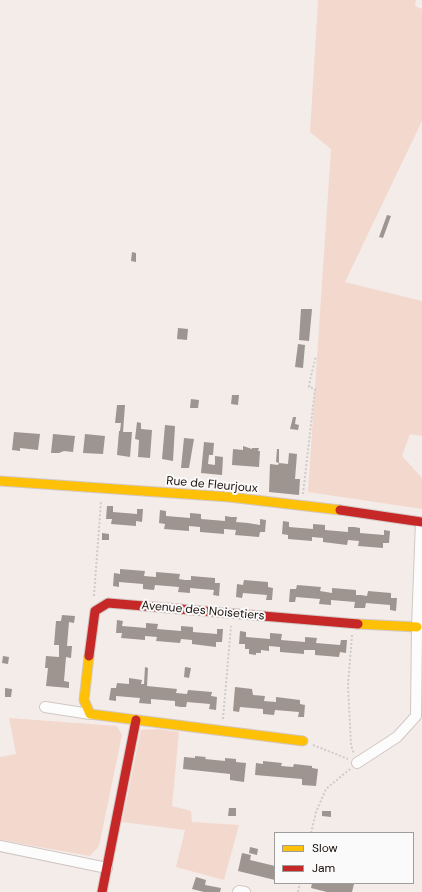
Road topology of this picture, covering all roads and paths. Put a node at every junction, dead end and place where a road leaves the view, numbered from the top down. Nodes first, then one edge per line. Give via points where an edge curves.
1 (316, 356) dead end
2 (0, 481) edge
3 (102, 488) junction
4 (302, 505) junction
5 (422, 522) edge
6 (95, 612) junction
7 (232, 614) junction
8 (354, 624) junction
9 (417, 627) junction
10 (45, 707) dead end
11 (90, 714) junction
12 (136, 720) junction
13 (222, 730) junction
14 (303, 741) joint
15 (357, 763) junction
16 (311, 832) edge
17 (0, 846) edge
18 (107, 868) junction
19 (102, 892) edge

1 - 4 path via 309,388 316,389
2 - 3 street, Rue de Fleurjoux
3 - 4 street, Rue de Fleurjoux
3 - 6 path
4 - 5 street, Rue de Fleurjoux
5 - 9 street
6 - 7 street, Avenue des Noisetiers via 108,604
6 - 11 street via 84,700
7 - 8 street, Avenue des Noisetiers
7 - 13 path
8 - 9 street, Avenue des Noisetiers
8 - 15 path via 348,685 351,745
9 - 15 street via 416,716 397,737
10 - 11 street
11 - 12 street
12 - 13 street
12 - 18 street
13 - 14 street
14 - 15 path
15 - 16 path via 326,789
17 - 18 street
18 - 19 street

